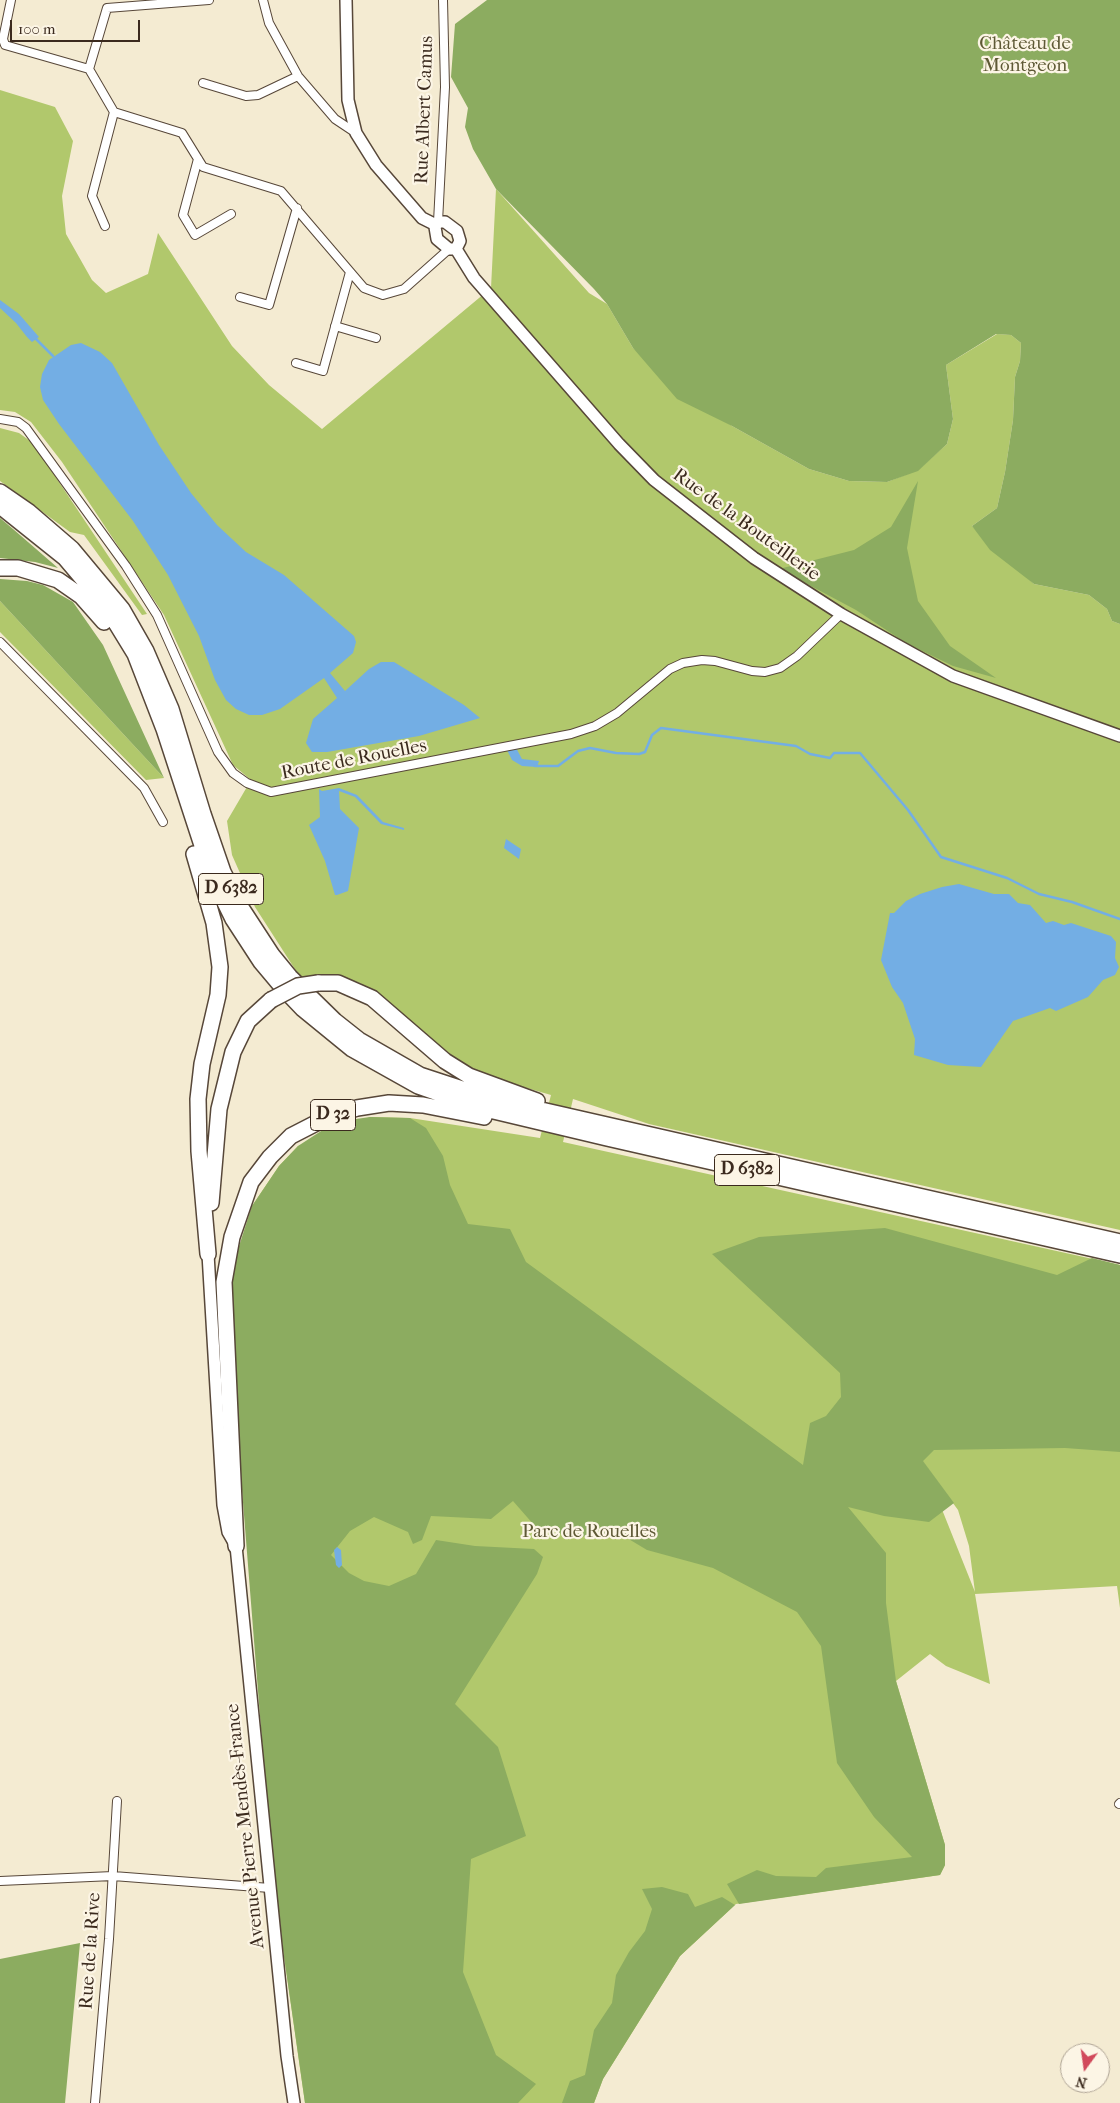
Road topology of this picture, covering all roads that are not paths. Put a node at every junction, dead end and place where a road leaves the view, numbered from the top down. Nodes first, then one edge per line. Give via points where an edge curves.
1 (11, 0) edge
2 (209, 0) edge
3 (263, 0) edge
4 (346, 0) edge
5 (443, 0) edge
6 (90, 69) junction
7 (298, 76) junction
8 (202, 83) dead end
9 (114, 112) junction
10 (356, 133) junction
11 (198, 159) junction
12 (297, 208) junction
13 (231, 214) dead end
14 (437, 223) junction
15 (106, 226) dead end
16 (452, 249) junction
17 (350, 272) junction
18 (240, 297) dead end
19 (335, 326) junction
20 (376, 338) dead end
21 (296, 364) dead end
22 (0, 419) edge
23 (0, 492) edge
24 (0, 506) edge
25 (0, 568) edge
26 (841, 614) junction
27 (0, 642) edge
28 (162, 724) junction
29 (1120, 736) edge
30 (163, 822) dead end
31 (611, 1133) junction
32 (1120, 1242) edge
33 (208, 1254) junction
34 (1120, 1255) edge
35 (236, 1546) junction
36 (117, 1801) dead end
37 (112, 1876) junction
38 (0, 1881) edge
39 (270, 1888) junction
40 (95, 2103) edge
41 (294, 2103) edge

1 - 6 street via 3,39 5,45
2 - 6 street via 107,8
3 - 7 street via 269,23
4 - 10 street via 348,100
5 - 14 street, Rue Albert Camus via 445,87
6 - 9 street
7 - 8 street via 258,95 246,96
7 - 10 street via 334,119
9 - 11 street via 182,133
9 - 15 street via 92,196
10 - 14 street via 376,164 422,218
11 - 12 street via 203,167 281,191
11 - 13 street via 183,215 195,235
12 - 17 street
12 - 18 street via 269,306
14 - 16 street, Rue de la Bouteillerie via 437,238
14 - 16 street via 445,222 457,231 460,241
16 - 17 street via 404,289 383,295 364,288
16 - 26 street, Rue de la Bouteillerie via 619,444 654,480 754,558
17 - 19 street
19 - 20 street
19 - 21 street via 323,371
22 - 26 street, Route de Rouelles via 18,422 26,428 126,566 157,614 218,752 247,784 271,792 571,734 595,726 617,713 670,669 683,663 709,660 765,672 780,668
23 - 31 highway, D 6382 via 72,549 122,609 146,651 171,709 223,872 242,910 272,955 310,997 359,1040 420,1075
24 - 28 highway, D 6382 via 65,558 98,597 135,654
25 - 28 highway via 36,572 58,580 81,596 101,617
26 - 29 street, Rue de la Bouteillerie via 953,676
27 - 30 street via 144,788
28 - 31 highway, D 6382 via 212,876 261,962 303,1009 352,1049 418,1086 481,1108
28 - 33 highway via 219,951 218,995 202,1064 198,1099
31 - 32 highway, D 6382
31 - 33 highway, D 32, bridge via 470,1076 445,1061 372,998 338,983 298,986 271,1000 248,1021 233,1054 215,1142
31 - 34 highway, D 6382
31 - 35 highway, D 32 via 423,1105 389,1103 357,1108 326,1118 291,1136 270,1158 251,1182 242,1205 224,1282
33 - 35 street, D 32 via 221,1481 228,1532
35 - 39 street, Avenue Pierre Mendès-France / D 32
36 - 37 street, Rue de la Rive
37 - 38 street
37 - 39 street
37 - 40 street, Rue de la Rive
39 - 41 street, Avenue Pierre Mendès-France / D 32

